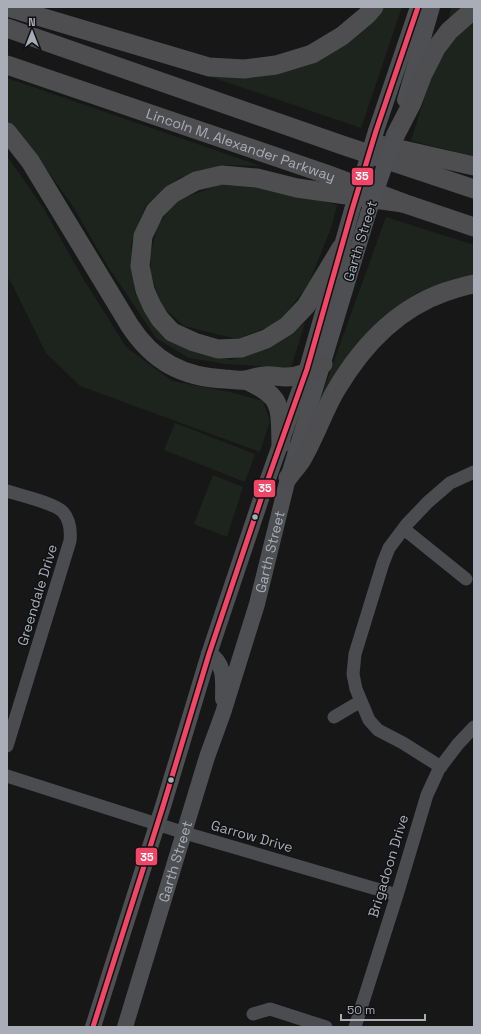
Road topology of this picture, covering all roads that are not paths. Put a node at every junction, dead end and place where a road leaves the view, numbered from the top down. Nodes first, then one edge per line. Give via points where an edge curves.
1 (7, 7) edge
2 (374, 7) edge
3 (418, 7) edge
4 (432, 7) edge
5 (474, 9) edge
6 (7, 28) edge
7 (7, 65) edge
8 (7, 132) edge
9 (394, 136) junction
10 (342, 145) junction
11 (474, 166) edge
12 (474, 189) edge
13 (403, 203) junction
14 (474, 227) edge
15 (341, 248) junction
16 (474, 284) edge
17 (323, 364) junction
18 (306, 373) junction
19 (246, 380) junction
20 (281, 444) junction
21 (474, 472) edge
22 (288, 478) junction
23 (7, 491) edge
24 (404, 530) junction
25 (466, 579) dead end
26 (209, 654) junction
27 (361, 701) junction
28 (223, 713) junction
29 (334, 717) dead end
30 (474, 727) edge
31 (7, 746) edge
32 (441, 767) junction
33 (7, 776) edge
34 (157, 824) junction
35 (185, 832) junction
36 (397, 895) junction
37 (253, 1014) dead end
38 (92, 1027) edge
39 (125, 1027) edge
40 (326, 1027) edge
41 (355, 1027) edge

1 - 2 highway via 209,67 244,69 276,65 312,54 342,36
3 - 15 main road, Garth Street, bridge via 376,131
4 - 9 main road, Garth Street
5 - 9 highway via 437,47
6 - 10 highway
7 - 13 highway, Lincoln M. Alexander Parkway
8 - 19 highway via 30,161 140,341 172,367 194,375
9 - 17 main road, Garth Street, bridge
10 - 11 highway via 381,145
10 - 12 highway
13 - 14 highway, Lincoln M. Alexander Parkway
13 - 15 highway via 297,188 258,178 222,175 196,181 172,194 155,211 143,236 140,266 145,290 152,306 172,332 218,349 241,348 266,340 287,326 306,306
15 - 18 main road, Garth Street
16 - 22 highway via 444,292 412,307 373,339 336,390 301,460
17 - 18 highway
17 - 22 main road, Garth Street
18 - 19 highway
18 - 20 main road, Garth Street
19 - 20 highway via 261,387 277,401
20 - 26 main road, Garth Street
21 - 24 street via 450,483 428,502
22 - 28 main road, Garth Street via 258,604
23 - 31 street, Greendale Drive via 51,504 62,511 71,528 70,541
24 - 25 street
24 - 27 street via 389,548 383,563 355,654 353,674
26 - 28 main road via 220,664 223,674
26 - 34 main road, Garth Street
27 - 29 street
27 - 32 street via 369,720 378,730
28 - 35 main road, Garth Street
30 - 32 street, Brigadoon Drive
32 - 36 street, Brigadoon Drive via 427,795
33 - 34 street, Garrow Drive
34 - 35 street, Garrow Drive
34 - 38 main road, Garth Street
35 - 36 street, Garrow Drive
35 - 39 main road, Garth Street
36 - 41 street, Brigadoon Drive
37 - 40 street via 270,1009

